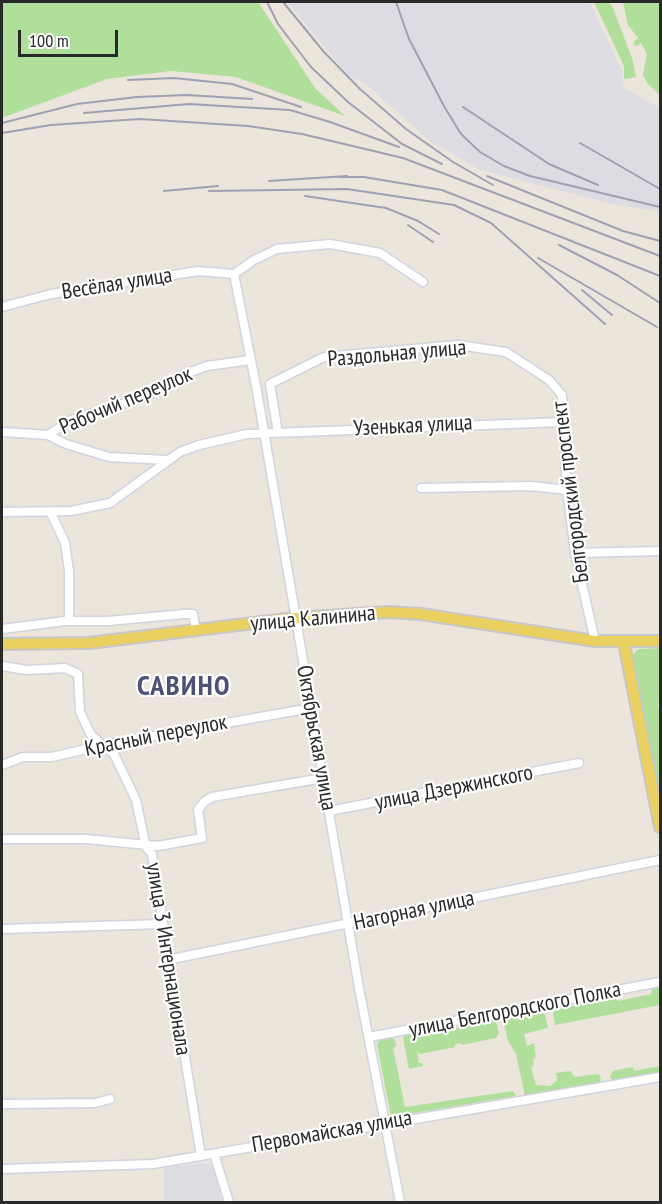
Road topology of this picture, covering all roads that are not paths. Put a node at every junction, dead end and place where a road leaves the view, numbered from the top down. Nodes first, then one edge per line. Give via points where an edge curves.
1 (234, 274) junction
2 (423, 282) dead end
3 (2, 307) edge
4 (506, 352) joint
5 (250, 360) junction
6 (562, 422) junction
7 (2, 432) edge
8 (264, 432) junction
9 (278, 433) junction
10 (48, 435) junction
11 (167, 460) junction
12 (421, 488) dead end
13 (567, 490) junction
14 (50, 511) junction
15 (2, 512) edge
16 (660, 551) edge
17 (575, 553) junction
18 (295, 618) junction
19 (69, 621) junction
20 (2, 629) edge
21 (196, 630) junction
22 (595, 641) junction
23 (660, 641) edge
24 (624, 643) junction
25 (2, 644) edge
26 (2, 666) edge
27 (311, 708) junction
28 (103, 745) junction
29 (579, 763) dead end
30 (2, 765) edge
31 (323, 778) junction
32 (328, 811) junction
33 (660, 827) edge
34 (2, 839) edge
35 (146, 847) junction
36 (660, 860) edge
37 (162, 924) junction
38 (348, 925) junction
39 (2, 929) edge
40 (167, 960) junction
41 (660, 982) edge
42 (369, 1037) junction
43 (660, 1077) edge
44 (111, 1099) dead end
45 (2, 1104) edge
46 (384, 1122) junction
47 (214, 1154) junction
48 (201, 1156) junction
49 (2, 1169) edge
50 (229, 1203) edge
51 (400, 1203) edge

1 - 2 street via 277,249 330,244 380,253
1 - 3 street, Весёлая улица via 198,271 51,294
1 - 5 street, Октябрьская улица
4 - 6 street, Белгородский проспект via 549,380 562,395
4 - 9 street, Раздольная улица via 458,345 324,357 270,384
5 - 8 street, Октябрьская улица
5 - 10 street, Рабочий переулок via 207,366 185,374 144,397 71,420
6 - 9 street, Узенькая улица
6 - 13 street, Белгородский проспект
7 - 10 street, Рабочий переулок
8 - 9 street, Узенькая улица
8 - 11 street, Узенькая улица via 199,445
8 - 18 street, Октябрьская улица
10 - 11 street via 109,457
11 - 14 street, Узенькая улица via 110,503
12 - 13 street via 531,486
13 - 17 street, Белгородский проспект
14 - 15 street, Узенькая улица
14 - 19 street via 65,543
16 - 17 street
17 - 22 street, Белгородский проспект
18 - 21 main road, улица Калинина
18 - 22 main road, улица Калинина via 388,612 421,614
18 - 27 street, Октябрьская улица
19 - 20 street
19 - 21 street via 194,614
21 - 25 main road, улица Калинина via 89,643
22 - 24 main road, улица Калинина
23 - 24 main road, улица Калинина
24 - 33 main road
26 - 28 street, улица 3 Интернационала via 27,670 65,668 78,674 80,712 90,735
27 - 28 street, Красный переулок
27 - 31 street, Октябрьская улица
28 - 30 street, Красный переулок via 52,757 23,757
28 - 35 street, улица 3 Интернационала via 114,754 128,780
29 - 32 street, улица Дзержинского
31 - 32 street, Октябрьская улица
31 - 35 street via 212,796 198,810 202,838
32 - 38 street, Октябрьская улица
34 - 35 street via 86,839
35 - 37 street, улица 3 Интернационала via 152,854
36 - 38 street, Нагорная улица
37 - 39 street
37 - 40 street, улица 3 Интернационала
38 - 40 street, Нагорная улица
38 - 42 street, Октябрьская улица
40 - 48 street, улица 3 Интернационала
41 - 42 street, улица Белгородского Полка
42 - 46 street, Октябрьская улица
43 - 46 street, Первомайская улица
44 - 45 street
46 - 47 street, Первомайская улица
46 - 51 street, Октябрьская улица
47 - 48 street, Первомайская улица
47 - 50 street
48 - 49 street, Первомайская улица via 153,1164

